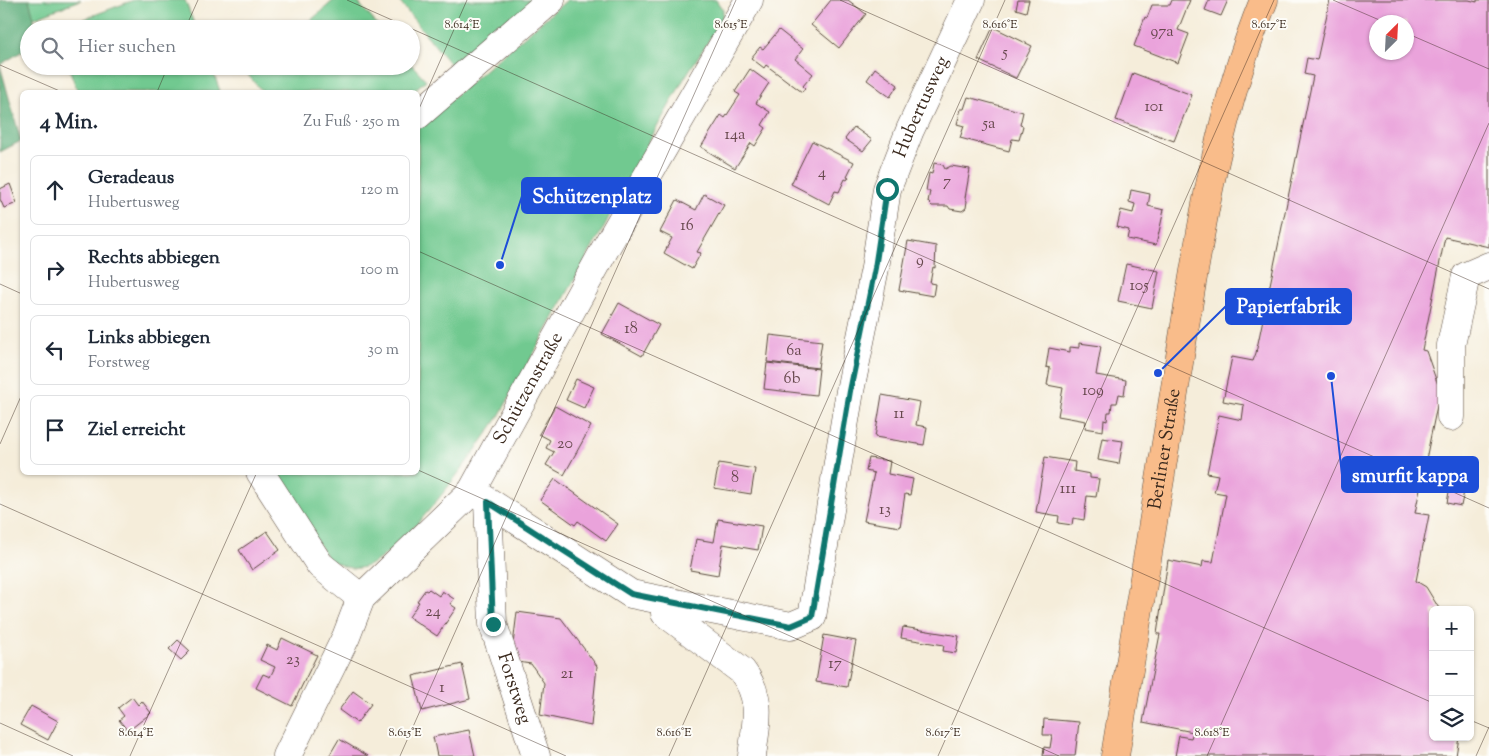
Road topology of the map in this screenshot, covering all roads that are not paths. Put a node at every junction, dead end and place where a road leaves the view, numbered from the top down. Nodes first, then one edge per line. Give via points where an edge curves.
1 (551, 0) edge
2 (971, 0) edge
3 (1264, 0) edge
4 (746, 1) edge
5 (420, 112) edge
6 (1489, 266) edge
7 (1451, 417) dead end
8 (262, 475) edge
9 (480, 497) junction
10 (361, 598) junction
11 (666, 601) junction
12 (287, 756) edge
13 (536, 756) edge
14 (752, 756) edge
15 (1115, 756) edge

1 - 5 street
2 - 11 street, Hubertusweg via 910,130 887,189 812,617 791,626
3 - 15 main road, Berliner Straße via 1235,84 1210,182
4 - 9 street, Schützenstraße via 605,249
6 - 7 street via 1466,276 1451,345
8 - 10 street via 320,565
9 - 10 street, Schützenstraße
9 - 11 street, Hubertusweg via 631,594
9 - 13 street, Forstweg via 493,624
10 - 12 street, Schützenstraße via 346,636
11 - 14 street via 665,613 742,671 748,679 758,714

